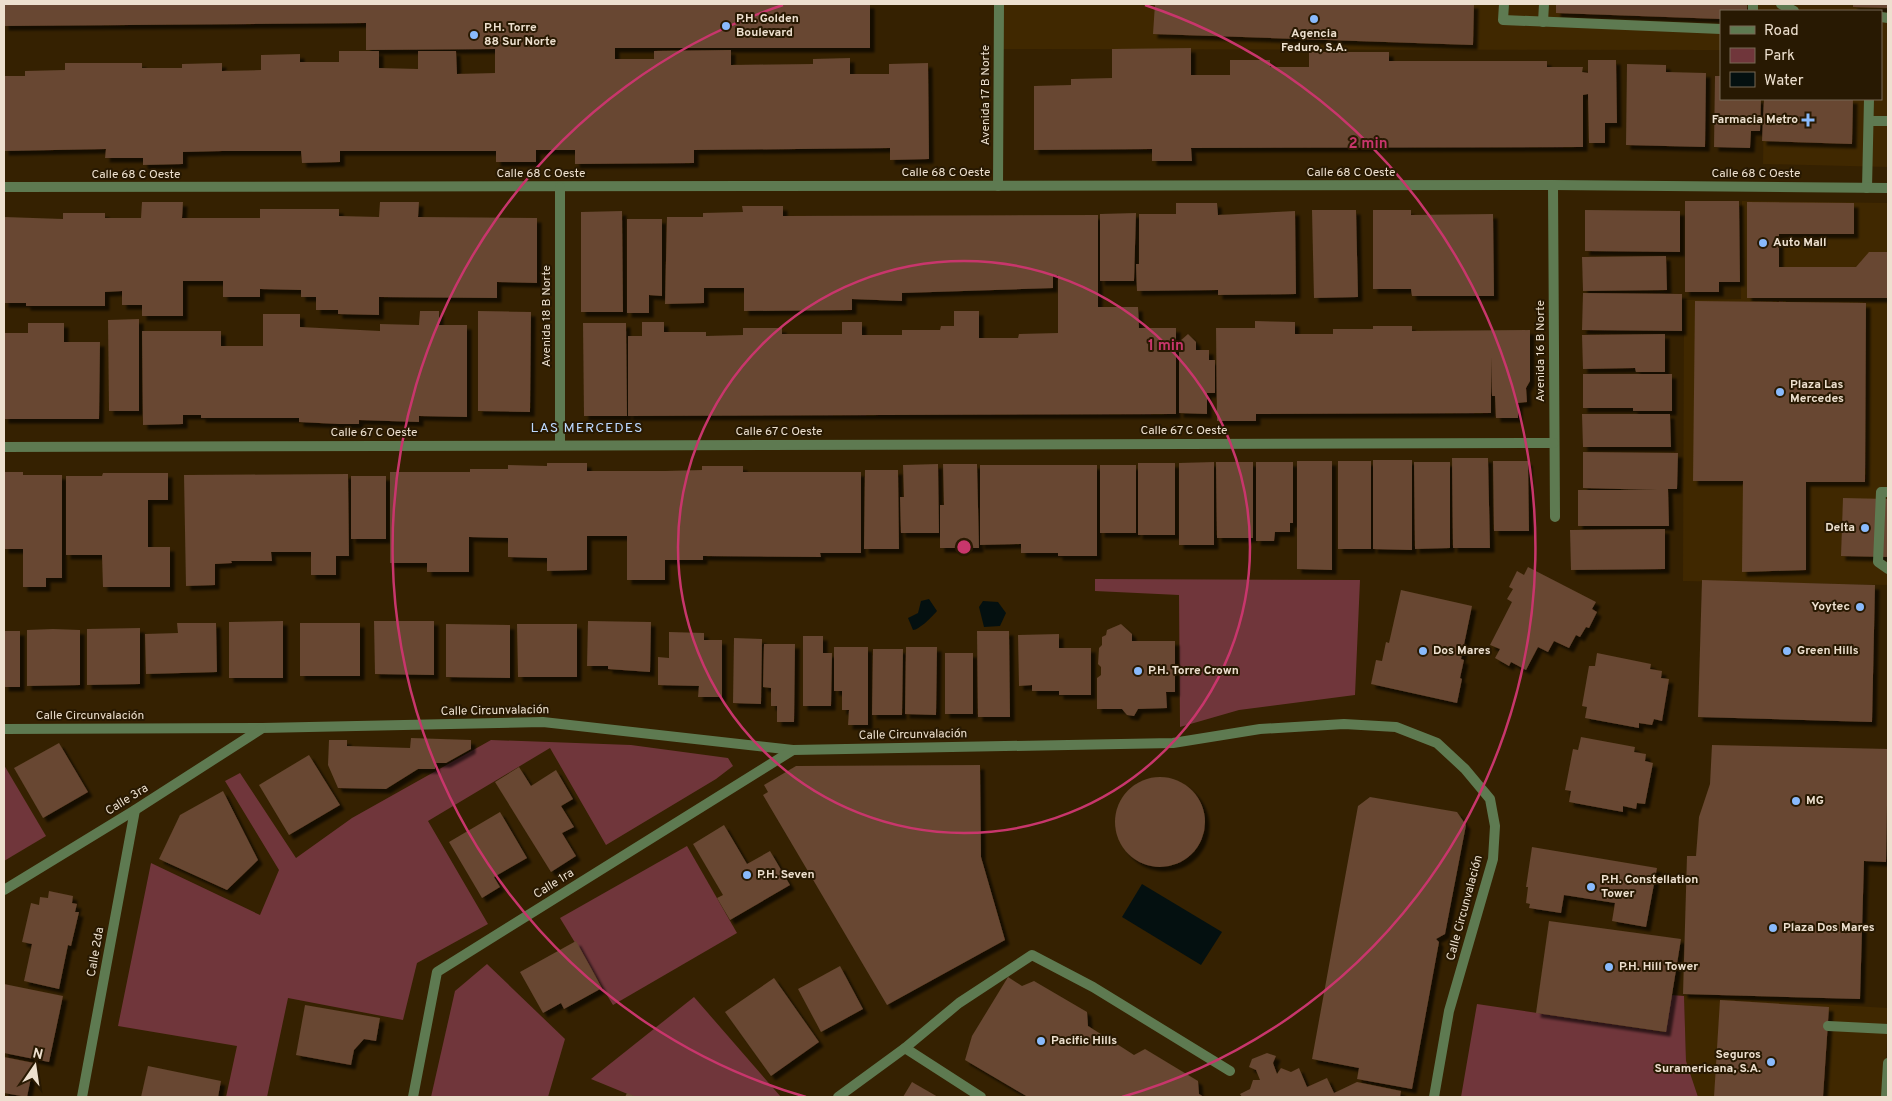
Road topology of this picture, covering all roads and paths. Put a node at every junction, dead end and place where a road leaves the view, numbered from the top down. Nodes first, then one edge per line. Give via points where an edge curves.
1 (999, 4) edge
2 (1504, 4) edge
3 (1544, 4) edge
4 (1781, 4) edge
5 (1792, 10) edge
6 (1543, 22) junction
7 (1720, 29) edge
8 (1869, 100) edge
9 (1869, 121) junction
10 (1888, 121) edge
11 (1553, 185) junction
12 (560, 186) junction
13 (998, 186) junction
14 (4, 187) edge
15 (1867, 188) junction
16 (1888, 188) edge
17 (1554, 443) junction
18 (560, 445) junction
19 (4, 447) edge
20 (1888, 492) edge
21 (1555, 517) dead end
22 (1888, 569) edge
23 (262, 728) junction
24 (4, 729) edge
25 (793, 750) junction
26 (135, 810) junction
27 (4, 890) edge
28 (1828, 1026) dead end
29 (1888, 1029) edge
30 (905, 1048) junction
31 (1888, 1064) edge
32 (1230, 1072) dead end
33 (82, 1097) edge
34 (413, 1097) edge
35 (838, 1097) edge
36 (981, 1097) edge
37 (1434, 1097) edge
38 (1886, 1097) edge

1 - 13 street, Avenida 17 B Norte
2 - 6 street via 1503,20
3 - 6 street
4 - 5 street
6 - 7 street
8 - 9 street
9 - 10 street
9 - 15 street
11 - 13 street, Calle 68 C Oeste
11 - 15 street, Calle 68 C Oeste
11 - 17 street, Avenida 16 B Norte
12 - 13 street, Calle 68 C Oeste
12 - 14 street, Calle 68 C Oeste
12 - 18 street, Avenida 18 B Norte
15 - 16 street, Calle 68 C Oeste
17 - 18 street, Calle 67 C Oeste
17 - 21 street, Avenida 16 B Norte
18 - 19 street, Calle 67 C Oeste
20 - 22 street via 1881,492 1878,562
23 - 24 street, Calle Circunvalación
23 - 25 street, Calle Circunvalación via 543,722
23 - 26 street, Calle 3ra
25 - 34 street, Calle 1ra via 437,972
25 - 37 street, Calle Circunvalación via 1173,743 1260,729 1344,724 1396,727 1437,743 1466,769 1490,799 1495,826 1493,859 1448,1012
26 - 27 street, Calle 3ra
26 - 33 street, Calle 2da
28 - 29 street
30 - 32 street via 959,1003 1032,955 1093,987
30 - 35 street
30 - 36 street
31 - 38 street

